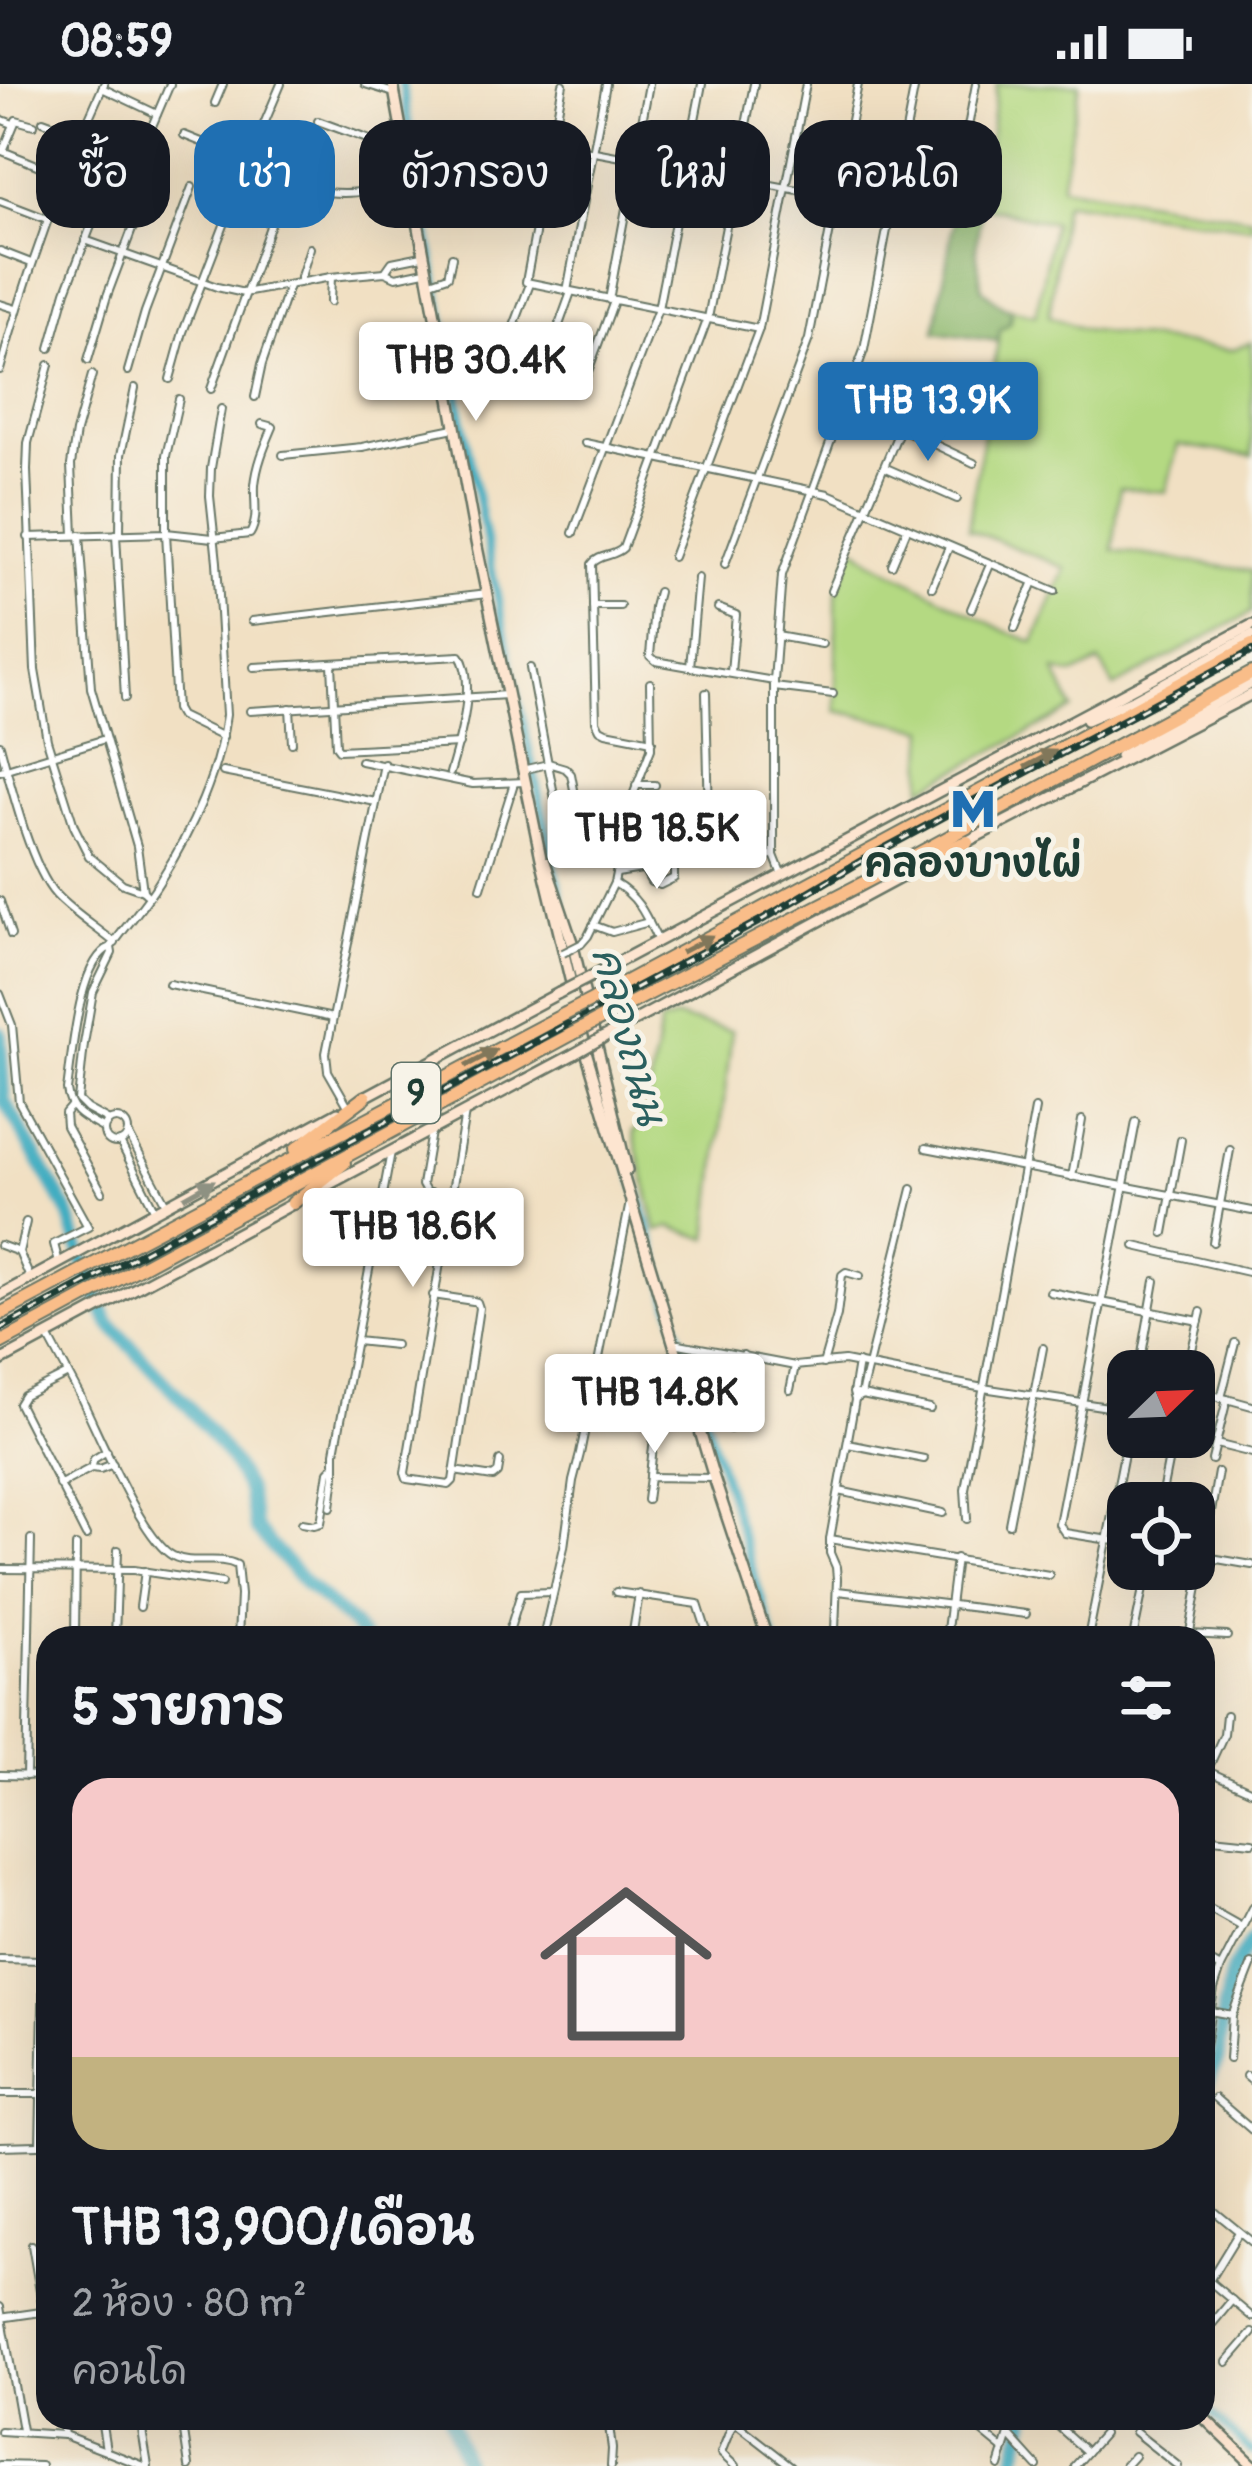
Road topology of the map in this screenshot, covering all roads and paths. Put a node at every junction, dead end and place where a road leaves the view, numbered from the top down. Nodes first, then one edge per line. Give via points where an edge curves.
1 (170, 84) edge
2 (223, 84) edge
3 (281, 84) edge
4 (365, 84) edge
5 (563, 84) edge
6 (606, 84) edge
7 (650, 84) edge
8 (702, 84) edge
9 (754, 84) edge
10 (806, 84) edge
11 (858, 84) edge
12 (915, 84) edge
13 (976, 84) edge
14 (103, 86) edge
15 (394, 89) edge
16 (215, 103) dead end
17 (157, 114) junction
18 (0, 119) edge
19 (87, 120) edge
20 (154, 120) edge
21 (266, 120) edge
22 (399, 120) edge
23 (556, 120) edge
24 (643, 120) edge
25 (695, 120) edge
26 (747, 120) edge
27 (851, 120) edge
28 (908, 120) edge
29 (969, 120) edge
30 (36, 123) edge
31 (13, 124) junction
32 (184, 135) dead end
33 (194, 139) edge
34 (2, 151) edge
35 (593, 151) junction
36 (615, 155) edge
37 (36, 165) edge
38 (770, 184) edge
39 (192, 187) dead end
40 (787, 187) junction
41 (794, 189) edge
42 (0, 201) edge
43 (36, 215) edge
44 (44, 228) edge
45 (91, 228) edge
46 (133, 228) edge
47 (223, 228) edge
48 (269, 228) edge
49 (417, 228) edge
50 (536, 228) edge
51 (624, 228) edge
52 (674, 228) edge
53 (726, 228) edge
54 (831, 228) edge
55 (887, 228) edge
56 (86, 240) junction
57 (310, 248) dead end
58 (0, 251) edge
59 (123, 255) junction
60 (422, 256) junction
61 (452, 257) dead end
62 (31, 263) junction
63 (162, 267) junction
64 (385, 272) junction
65 (332, 277) junction
66 (429, 278) junction
67 (203, 282) junction
68 (299, 283) junction
69 (530, 284) junction
70 (289, 286) junction
71 (569, 291) junction
72 (244, 293) junction
73 (611, 301) junction
74 (331, 302) dead end
75 (0, 304) edge
76 (16, 309) junction
77 (658, 309) junction
78 (708, 318) junction
79 (759, 329) junction
80 (50, 348) dead end
81 (2, 354) edge
82 (88, 359) dead end
83 (500, 362) dead end
84 (49, 365) dead end
85 (0, 370) edge
86 (128, 371) dead end
87 (92, 375) dead end
88 (541, 375) dead end
89 (170, 379) dead end
90 (583, 385) dead end
91 (135, 388) dead end
92 (211, 389) dead end
93 (255, 398) dead end
94 (178, 399) dead end
95 (221, 409) dead end
96 (983, 420) dead end
97 (262, 424) dead end
98 (454, 428) junction
99 (901, 428) junction
100 (585, 443) dead end
101 (605, 447) junction
102 (283, 454) dead end
103 (655, 458) junction
104 (974, 463) dead end
105 (884, 466) junction
106 (707, 467) junction
107 (758, 478) junction
108 (813, 491) junction
109 (957, 500) dead end
110 (865, 511) junction
111 (907, 529) junction
112 (166, 533) junction
113 (573, 533) dead end
114 (118, 534) junction
115 (77, 535) junction
116 (28, 537) junction
117 (213, 538) junction
118 (949, 547) junction
119 (673, 557) dead end
120 (725, 564) dead end
121 (892, 565) dead end
122 (990, 565) junction
123 (698, 578) dead end
124 (1033, 584) junction
125 (932, 587) dead end
126 (831, 591) dead end
127 (1055, 591) dead end
128 (658, 592) dead end
129 (487, 594) junction
130 (593, 606) junction
131 (620, 606) dead end
132 (718, 608) dead end
133 (971, 609) dead end
134 (252, 621) dead end
135 (1252, 625) edge
136 (1015, 628) dead end
137 (777, 636) junction
138 (1249, 640) edge
139 (822, 644) dead end
140 (332, 663) junction
141 (254, 667) dead end
142 (690, 667) junction
143 (530, 668) dead end
144 (731, 672) junction
145 (1252, 673) edge
146 (650, 683) dead end
147 (1252, 683) edge
148 (774, 684) junction
149 (706, 693) dead end
150 (833, 694) dead end
151 (1252, 694) edge
152 (508, 695) junction
153 (125, 698) dead end
154 (466, 699) junction
155 (333, 706) junction
156 (290, 708) junction
157 (250, 711) dead end
158 (223, 737) junction
159 (105, 739) junction
160 (652, 741) junction
161 (292, 743) dead end
162 (459, 744) junction
163 (1031, 744) junction
164 (0, 745) edge
165 (52, 756) junction
166 (361, 761) dead end
167 (384, 764) junction
168 (548, 764) junction
169 (526, 769) junction
170 (3, 770) edge
171 (223, 772) dead end
172 (450, 773) dead end
173 (519, 782) junction
174 (637, 785) junction
175 (655, 785) dead end
176 (1055, 795) junction
177 (376, 802) junction
178 (583, 837) dead end
179 (967, 842) junction
180 (538, 848) junction
181 (774, 855) junction
182 (710, 858) junction
183 (567, 860) dead end
184 (674, 865) junction
185 (644, 868) junction
186 (616, 873) junction
187 (782, 875) junction
188 (878, 876) junction
189 (614, 883) junction
190 (481, 888) dead end
191 (146, 894) junction
192 (0, 902) edge
193 (649, 922) junction
194 (593, 926) junction
195 (11, 935) dead end
196 (658, 941) junction
197 (113, 945) junction
198 (563, 953) junction
199 (169, 984) dead end
200 (572, 987) junction
201 (0, 994) edge
202 (333, 1018) junction
203 (579, 1051) junction
204 (365, 1097) junction
205 (75, 1103) junction
206 (348, 1106) junction
207 (1035, 1108) dead end
208 (465, 1113) junction
209 (1082, 1120) dead end
210 (1136, 1122) dead end
211 (106, 1125) junction
212 (431, 1132) junction
213 (128, 1133) junction
214 (1181, 1139) dead end
215 (374, 1140) junction
216 (120, 1142) junction
217 (926, 1148) dead end
218 (1230, 1150) dead end
219 (391, 1152) junction
220 (1025, 1168) junction
221 (266, 1172) junction
222 (1072, 1177) junction
223 (1125, 1187) junction
224 (912, 1189) dead end
225 (102, 1192) dead end
226 (629, 1193) junction
227 (1172, 1196) junction
228 (450, 1198) junction
229 (293, 1203) junction
230 (1221, 1205) junction
231 (161, 1209) junction
232 (1252, 1211) edge
233 (26, 1222) dead end
234 (1164, 1233) dead end
235 (1213, 1243) dead end
236 (0, 1245) edge
237 (1135, 1246) dead end
238 (20, 1252) junction
239 (62, 1262) junction
240 (1252, 1273) edge
241 (860, 1276) dead end
242 (31, 1278) junction
243 (1155, 1281) dead end
244 (1050, 1292) dead end
245 (0, 1294) edge
246 (434, 1295) junction
247 (1103, 1301) junction
248 (1150, 1310) junction
249 (0, 1314) edge
250 (48, 1336) junction
251 (356, 1341) junction
252 (1235, 1342) dead end
253 (0, 1343) edge
254 (677, 1343) junction
255 (395, 1346) dead end
256 (1042, 1348) dead end
257 (1143, 1350) edge
258 (1192, 1350) edge
259 (743, 1355) junction
260 (0, 1361) edge
261 (823, 1364) junction
262 (863, 1364) junction
263 (648, 1366) dead end
264 (795, 1366) junction
265 (68, 1374) junction
266 (683, 1376) junction
267 (671, 1382) junction
268 (983, 1388) junction
269 (790, 1390) dead end
270 (856, 1396) junction
271 (1032, 1396) junction
272 (1215, 1396) edge
273 (1224, 1398) junction
274 (1081, 1405) junction
275 (1252, 1406) edge
276 (1107, 1408) edge
277 (930, 1409) dead end
278 (663, 1410) dead end
279 (730, 1429) dead end
280 (654, 1437) dead end
281 (848, 1444) junction
282 (1216, 1444) junction
283 (107, 1451) junction
284 (1252, 1453) edge
285 (924, 1459) dead end
286 (1212, 1460) dead end
287 (500, 1461) dead end
288 (113, 1464) junction
289 (333, 1466) junction
290 (91, 1468) junction
291 (454, 1471) junction
292 (1218, 1472) dead end
293 (650, 1477) junction
294 (714, 1478) junction
295 (59, 1485) junction
296 (839, 1491) junction
297 (1215, 1491) edge
298 (647, 1500) dead end
299 (331, 1507) dead end
300 (943, 1513) dead end
301 (967, 1519) dead end
302 (302, 1523) dead end
303 (1009, 1524) dead end
304 (86, 1536) dead end
305 (31, 1539) dead end
306 (830, 1539) junction
307 (1107, 1539) edge
308 (1107, 1544) edge
309 (76, 1546) dead end
310 (118, 1550) dead end
311 (956, 1558) junction
312 (1215, 1558) edge
313 (1252, 1565) edge
314 (76, 1568) junction
315 (0, 1569) edge
316 (30, 1569) junction
317 (117, 1570) junction
318 (145, 1571) junction
319 (1049, 1575) dead end
320 (222, 1583) dead end
321 (1143, 1590) edge
322 (1199, 1590) edge
323 (838, 1591) junction
324 (554, 1592) junction
325 (616, 1592) dead end
326 (639, 1594) junction
327 (951, 1605) junction
328 (140, 1607) dead end
329 (1026, 1614) dead end
330 (75, 1626) edge
331 (116, 1626) edge
332 (239, 1626) edge
333 (510, 1626) edge
334 (546, 1626) edge
335 (634, 1626) edge
336 (705, 1626) edge
337 (763, 1626) edge
338 (835, 1626) edge
339 (948, 1626) edge
340 (1090, 1626) edge
341 (1135, 1626) edge
342 (1192, 1626) edge
343 (1215, 1636) edge
344 (1227, 1636) dead end
345 (1226, 1715) dead end
346 (1215, 1751) edge
347 (0, 1775) edge
348 (1215, 1775) edge
349 (26, 1776) junction
350 (36, 1776) edge
351 (1252, 1792) edge
352 (1215, 1838) edge
353 (1252, 1842) edge
354 (1252, 1908) edge
355 (1215, 1912) edge
356 (1242, 1927) junction
357 (0, 1959) edge
358 (36, 1960) edge
359 (1252, 1964) edge
360 (1215, 1965) edge
361 (1221, 1968) junction
362 (1215, 1997) edge
363 (1215, 2012) edge
364 (1231, 2015) junction
365 (1229, 2059) dead end
366 (0, 2094) edge
367 (36, 2094) edge
368 (1215, 2098) dead end
369 (1252, 2130) edge
370 (0, 2146) edge
371 (36, 2146) edge
372 (1215, 2212) edge
373 (1239, 2232) junction
374 (1252, 2242) edge
375 (32, 2245) dead end
376 (36, 2264) edge
377 (1215, 2269) edge
378 (1215, 2289) edge
379 (1232, 2300) junction
380 (0, 2308) edge
381 (36, 2313) edge
382 (1252, 2317) edge
383 (1, 2318) edge
384 (1215, 2321) edge
385 (1252, 2333) edge
386 (1227, 2362) dead end
387 (1215, 2429) edge
388 (22, 2430) junction
389 (63, 2430) edge
390 (103, 2430) edge
391 (142, 2430) edge
392 (184, 2430) edge
393 (610, 2430) edge
394 (730, 2430) edge
395 (745, 2430) edge
396 (980, 2430) edge
397 (1011, 2430) edge
398 (1062, 2430) edge
399 (0, 2431) edge
400 (1135, 2432) dead end
401 (1103, 2434) dead end
402 (64, 2435) junction
403 (1010, 2436) junction
404 (106, 2450) junction
405 (1004, 2450) junction
406 (1087, 2452) junction
407 (1134, 2456) dead end
408 (1035, 2462) edge
409 (1252, 2464) edge
410 (0, 2465) edge
411 (40, 2466) edge
412 (146, 2466) edge
413 (189, 2466) edge
414 (610, 2466) edge
415 (735, 2466) edge
416 (791, 2466) edge
417 (999, 2466) edge
418 (1075, 2466) edge
419 (1125, 2466) edge
420 (1178, 2466) edge

1 - 17 street
2 - 16 street
3 - 21 street
4 - 15 street
5 - 23 street
6 - 35 street
7 - 24 street
8 - 25 street
9 - 26 street
10 - 40 street
11 - 27 street
12 - 28 street
13 - 29 street
14 - 17 street
14 - 19 street
15 - 22 main road
17 - 20 street
18 - 31 street
30 - 31 street
31 - 34 street
32 - 33 street
34 - 37 street
35 - 36 street
35 - 71 street
38 - 40 street
39 - 63 street
40 - 41 street
40 - 79 street
42 - 43 street
44 - 62 street
45 - 56 street
46 - 59 street
47 - 67 street
48 - 72 street
49 - 60 main road
50 - 69 street
51 - 73 street
52 - 77 street
53 - 78 street
54 - 107 street via 809,339
55 - 108 street via 864,350
56 - 59 street
56 - 80 street
57 - 68 street
58 - 62 street
59 - 63 street
59 - 82 street
60 - 64 street via 392,262
60 - 66 main road
61 - 66 street via 445,279
62 - 76 street
63 - 67 street
63 - 86 street
64 - 65 street
64 - 66 street
65 - 68 street
65 - 74 street
66 - 98 main road
67 - 72 street
67 - 89 street
68 - 70 street
69 - 71 street
69 - 83 street
70 - 72 street
70 - 93 street
71 - 73 street
71 - 88 street
72 - 92 street
73 - 77 street
73 - 90 street
75 - 76 street
76 - 81 street
77 - 78 street
77 - 101 street
78 - 79 street
78 - 103 street
79 - 106 street
81 - 85 street
84 - 116 street via 28,443
87 - 115 street via 71,465
91 - 114 street via 121,455
94 - 112 street via 166,456
95 - 117 street via 211,468
96 - 99 street via 918,386
97 - 117 street via 273,427 255,485 254,530
98 - 102 street
98 - 129 main road
99 - 104 street
99 - 105 street
100 - 101 street
101 - 103 street
101 - 113 street
103 - 106 street
103 - 130 street via 623,548 592,564
105 - 109 street
105 - 110 street
106 - 107 street
106 - 119 street
107 - 108 street
107 - 120 street
108 - 110 street
108 - 137 street via 782,575
110 - 111 street
110 - 126 street
111 - 118 street
111 - 121 street
112 - 114 street
112 - 117 street
112 - 158 street via 176,709
114 - 115 street
114 - 153 street
115 - 116 street
115 - 159 street via 88,670
116 - 165 street via 38,696
117 - 158 street
118 - 122 street
118 - 125 street
122 - 124 street
122 - 133 street
123 - 142 street
124 - 127 street
124 - 136 street
128 - 142 street via 650,656
129 - 134 street
129 - 152 main road
130 - 131 street
130 - 160 street via 598,727
132 - 144 street via 736,615
135 - 163 main road
137 - 139 street
137 - 148 street
138 - 163 main road
221 -> 138 highway, 9, bridge
140 - 141 street
140 - 154 street via 460,656
140 - 155 street
142 - 144 street
143 - 168 street
144 - 148 street
145 - 188 highway, 9
146 - 160 street
147 - 176 main road
148 - 150 street
148 - 181 street
149 - 182 street
151 - 176 main road
152 - 154 street
152 - 169 main road
154 - 155 street
154 - 162 street
155 - 156 street
155 - 162 street via 336,746 344,751
156 - 157 street
156 - 161 street
158 - 191 street via 193,817
159 - 165 street
159 - 191 street
160 - 174 street
162 - 172 street
163 - 187 main road
164 - 170 street
165 - 170 street
165 - 191 street via 89,856
166 - 167 street
167 - 173 street via 473,784
167 - 177 street
168 - 169 street
168 - 178 street via 571,774
168 - 183 street
169 - 173 main road
170 - 197 street via 48,884
171 - 177 street
173 - 180 main road
173 - 190 street
174 - 175 street
174 - 186 street
176 - 179 main road
177 - 202 street
179 - 188 highway
179 - 203 main road, bridge
180 - 198 main road
180 - 226 main road via 577,961
181 - 182 street
181 - 187 street
182 - 184 street
184 - 185 street
184 - 185 street via 674,878 660,885
185 - 186 street
186 - 189 street
187 - 196 main road
188 - 215 highway, 9, bridge
189 - 193 street via 633,895
189 - 194 street
191 - 197 street
192 - 195 street
193 - 194 street via 612,932
193 - 196 street
194 - 198 street, bridge
196 - 200 main road, bridge
197 - 205 street via 93,992
198 - 200 main road, bridge
199 - 202 street
200 - 204 main road, bridge
201 - 239 street via 12,1025 19,1102 88,1227 54,1244
202 - 206 street via 326,1063
203 - 208 main road
203 - 226 main road
204 - 206 main road
204 - 221 highway
205 - 211 street
205 - 225 street via 66,1126
231 -> 206 main road
207 - 220 street
208 - 212 main road
208 - 228 street
209 - 222 street
210 - 223 street
211 - 213 street via 118,1119
211 - 216 street via 108,1140
212 - 219 main road
212 - 228 street via 422,1185
213 - 216 street
213 - 231 street
214 - 227 street
215 - 229 highway
215 - 253 highway, 9
216 - 231 street
217 - 220 street
218 - 230 street
219 - 229 main road
219 - 251 street
220 - 222 street
220 - 268 street
221 - 249 highway, 9
222 - 223 street
223 - 227 street
223 - 247 street
224 - 262 street
226 - 254 main road
226 - 324 street
227 - 230 street
227 - 234 street
228 - 246 street
229 - 250 main road
230 - 232 street
230 - 235 street
231 - 239 main road
233 - 238 street
236 - 238 street
237 - 240 street
238 - 242 street
239 - 242 main road
241 - 261 street via 842,1275
242 - 245 main road
243 - 248 street
244 - 247 street
246 - 291 street via 479,1308
246 - 291 street via 405,1477 449,1485
247 - 248 street
247 - 274 street
248 - 257 street
248 - 258 street via 1200,1317
250 - 260 main road
250 - 265 street
251 - 255 street
251 - 289 street
252 - 273 street
254 - 259 street
254 - 266 main road
256 - 271 street
259 - 264 street
259 - 279 street
261 - 262 street
261 - 264 street
262 - 268 street
262 - 270 street
263 - 267 street
264 - 269 street
265 - 283 street
265 - 295 street via 19,1404
266 - 267 street
266 - 294 main road
267 - 278 street
268 - 271 street
268 - 301 street
270 - 277 street
270 - 281 street
271 - 274 street
271 - 303 street
272 - 273 street
273 - 275 street
273 - 282 street
274 - 276 street
274 - 307 street via 1059,1524 1065,1533
280 - 293 street
281 - 285 street
281 - 296 street
282 - 284 street
282 - 286 street
283 - 288 street
283 - 290 street
287 - 291 street via 493,1477
288 - 290 street
288 - 332 street via 169,1554 237,1565
289 - 299 street
289 - 302 street via 321,1523
290 - 295 street
292 - 297 street
293 - 294 street
293 - 298 street
294 - 337 main road
295 - 304 street
296 - 300 street
296 - 306 street
305 - 316 street
306 - 311 street
306 - 323 street
308 - 340 street
309 - 314 street
310 - 317 street
311 - 319 street
311 - 327 street
312 - 313 street
314 - 316 street
314 - 317 street
314 - 330 street
315 - 316 street
316 - 349 street
317 - 318 street
317 - 331 street
318 - 320 street
318 - 328 street
321 - 341 street
322 - 342 street
323 - 327 street
323 - 338 street
324 - 333 street via 520,1593
324 - 334 street
325 - 326 street
326 - 335 street
326 - 336 street via 698,1604
327 - 329 street
327 - 339 street
343 - 344 street
345 - 346 street
347 - 349 street
348 - 351 street
349 - 350 street
352 - 353 street
354 - 356 street
355 - 356 street
356 - 361 street
357 - 358 street
359 - 364 street
360 - 361 street
361 - 362 street
363 - 364 street
364 - 365 street
366 - 367 street
368 - 369 street
370 - 371 street
372 - 373 street
373 - 374 street
373 - 377 street
375 - 376 street
378 - 379 street
379 - 382 street
379 - 384 street
380 - 383 street
381 - 383 street
383 - 388 street
385 - 386 street
387 - 409 main road
388 - 399 street
388 - 402 street
389 - 402 street
390 - 404 street
391 - 412 street
392 - 413 street
393 - 414 street
394 - 415 street via 721,2453
395 - 416 street
396 - 405 street
397 - 403 street
398 - 406 street
400 - 420 street
401 - 406 street
402 - 404 street
403 - 405 street
403 - 408 street
404 - 412 street
405 - 417 street
406 - 418 street
407 - 419 street
410 - 411 street

